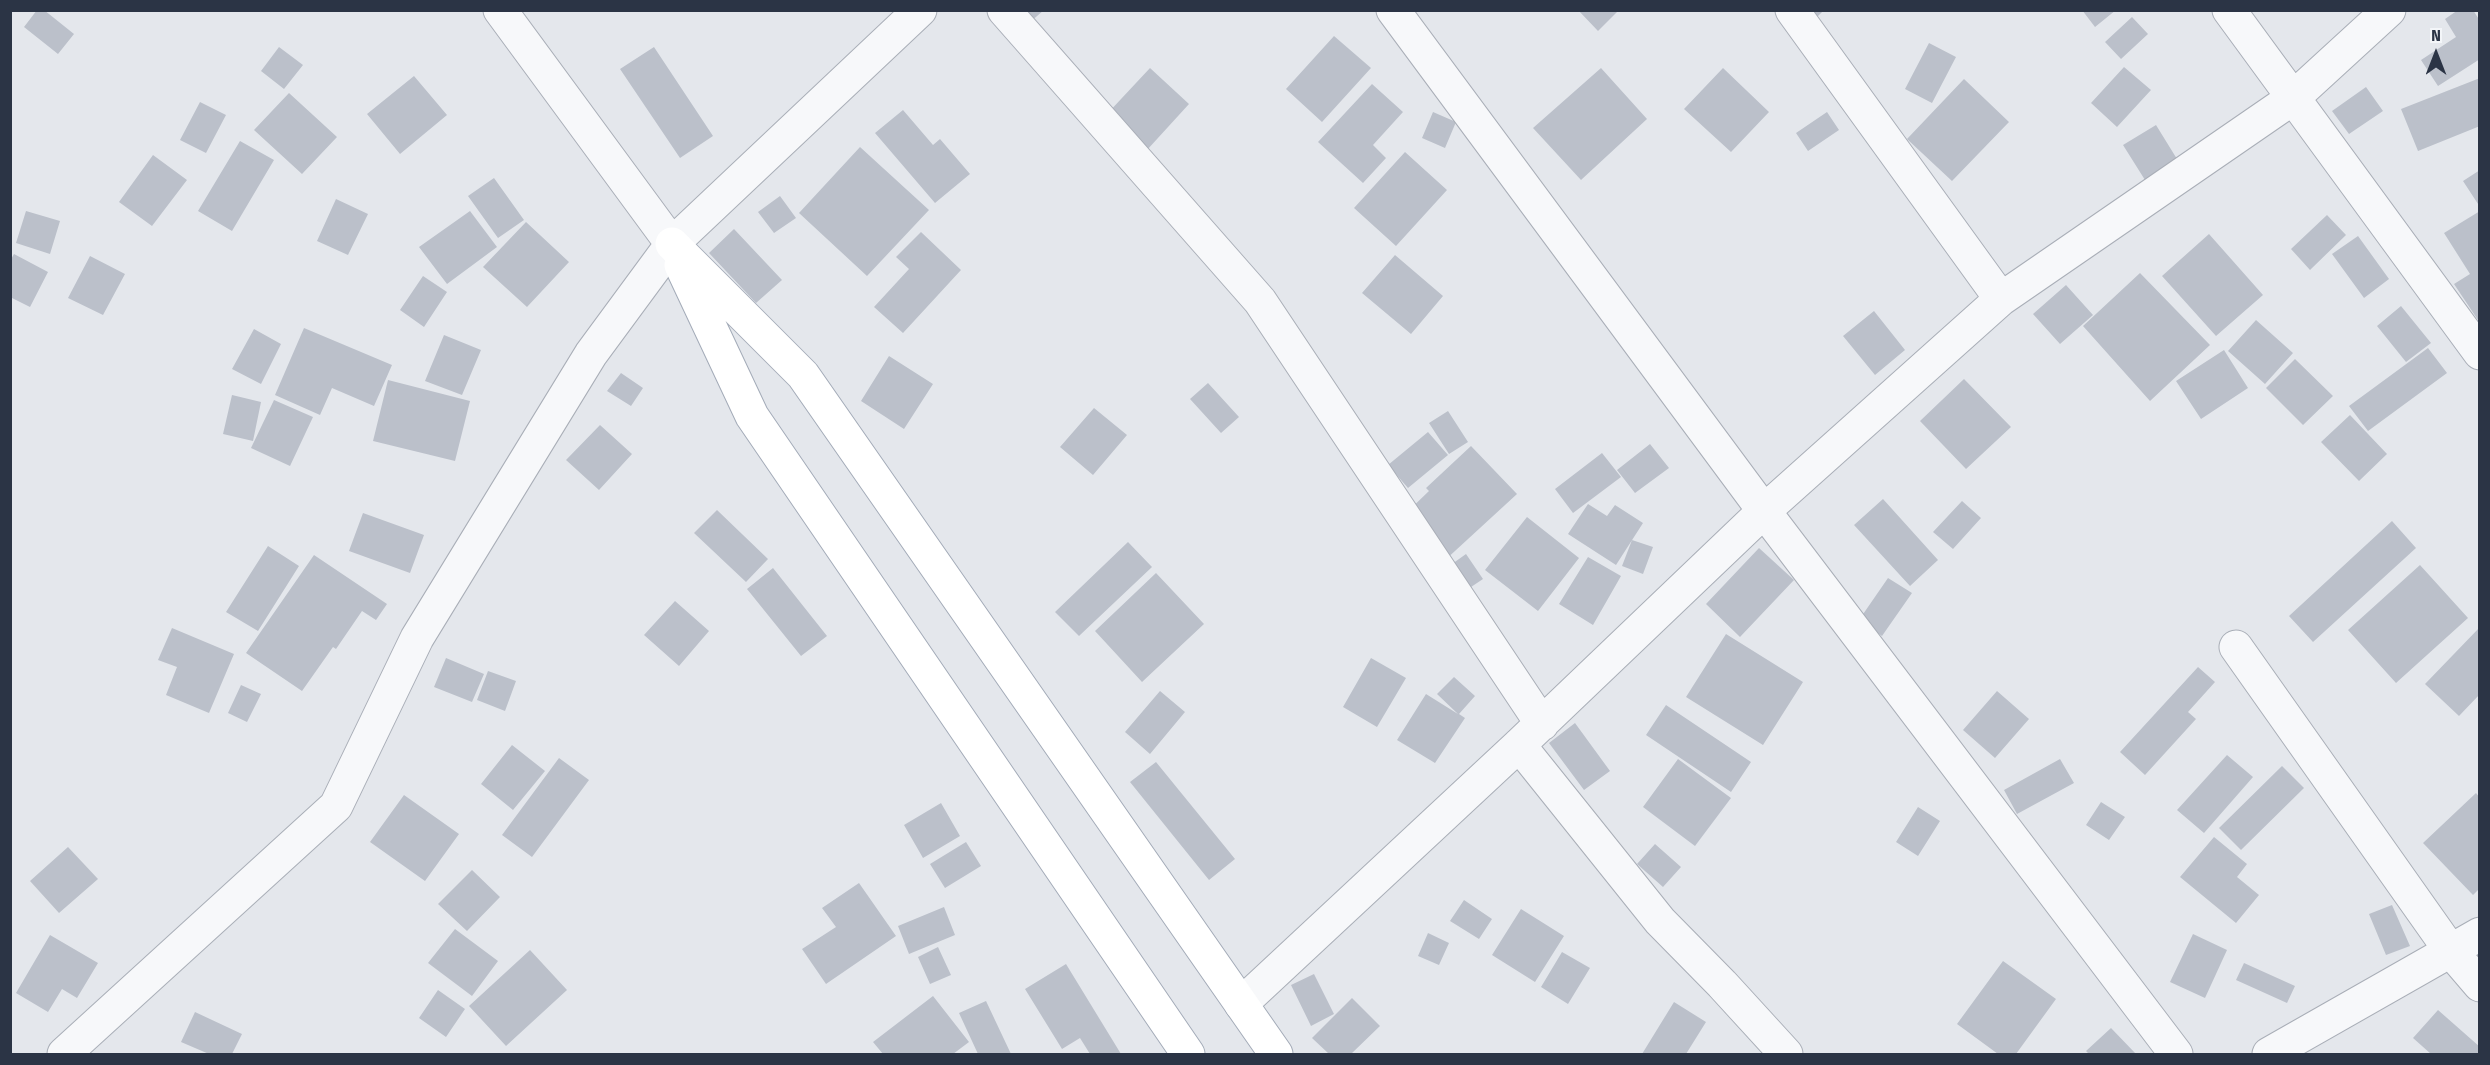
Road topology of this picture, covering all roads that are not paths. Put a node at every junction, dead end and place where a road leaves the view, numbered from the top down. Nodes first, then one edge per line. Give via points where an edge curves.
1 (500, 10) edge
2 (921, 10) edge
3 (1004, 10) edge
4 (1393, 10) edge
5 (1792, 10) edge
6 (2229, 10) edge
7 (2389, 10) edge
8 (2293, 98) junction
9 (672, 244) junction
10 (2001, 299) junction
11 (2480, 353) edge
12 (1764, 511) junction
13 (2236, 647) dead end
14 (1531, 734) junction
15 (2480, 934) edge
16 (2450, 951) junction
17 (2480, 985) edge
18 (1241, 1004) junction
19 (64, 1054) edge
20 (1188, 1054) edge
21 (1276, 1054) edge
22 (1786, 1054) edge
23 (2176, 1054) edge
24 (2269, 1054) edge

1 - 9 street
2 - 9 street
3 - 14 street via 1260,301
4 - 12 street
5 - 10 street
6 - 8 street
7 - 8 street
8 - 10 street
8 - 11 street
9 - 18 main road via 803,375
9 - 19 street via 591,354 417,638 336,806
9 - 20 main road via 752,416
10 - 12 street
12 - 14 street
12 - 23 street
13 - 16 street
14 - 18 street
14 - 22 street via 1660,921
15 - 16 street
16 - 17 street
16 - 24 street
18 - 21 main road

